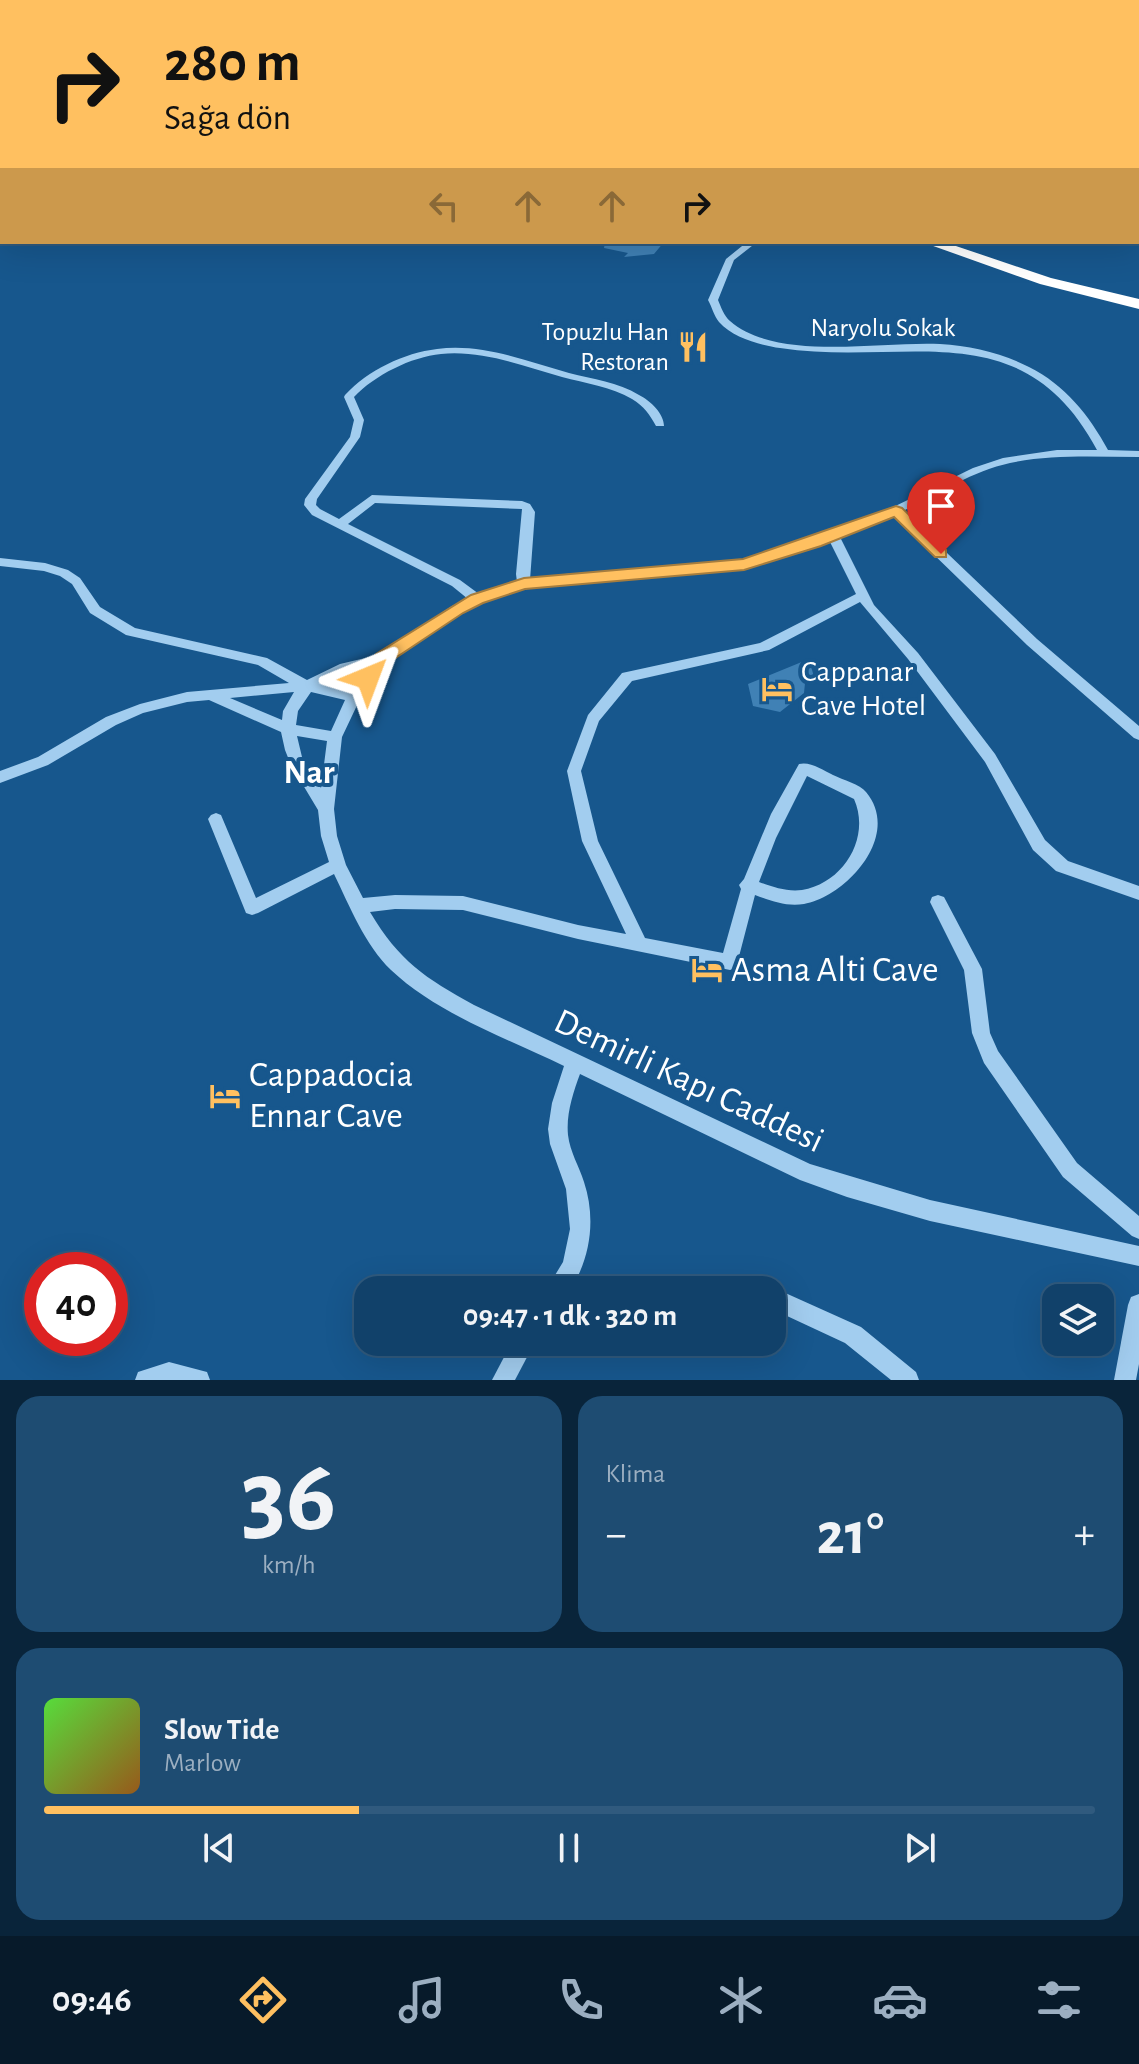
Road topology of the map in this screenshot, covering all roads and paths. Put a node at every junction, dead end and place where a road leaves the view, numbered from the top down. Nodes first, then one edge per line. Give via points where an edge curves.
1 (751, 244) edge
2 (935, 244) edge
3 (967, 244) edge
4 (1139, 293) edge
5 (1139, 304) edge
6 (660, 424) dead end
7 (1103, 451) junction
8 (1139, 454) edge
9 (896, 511) junction
10 (340, 524) junction
11 (833, 536) junction
12 (0, 562) edge
13 (524, 584) junction
14 (864, 595) junction
15 (477, 599) junction
16 (382, 659) junction
17 (306, 686) junction
18 (213, 697) junction
19 (354, 697) junction
20 (288, 729) junction
21 (1139, 734) edge
22 (335, 737) junction
23 (0, 777) edge
24 (326, 809) junction
25 (216, 819) dead end
26 (338, 865) junction
27 (747, 885) junction
28 (1139, 893) edge
29 (938, 902) dead end
30 (358, 906) junction
31 (640, 945) junction
32 (575, 1062) junction
33 (1139, 1229) edge
34 (1139, 1256) edge
35 (569, 1276) edge
36 (786, 1304) edge
37 (1139, 1305) edge
38 (516, 1356) edge
39 (146, 1380) edge
40 (199, 1380) edge
41 (503, 1380) edge
42 (908, 1380) edge
43 (1125, 1380) edge

1 - 7 street, Naryolu Sokak via 726,265 713,300 720,316 740,331 806,350 938,347 987,354 1063,394 1086,417
2 - 5 highway via 1046,281
3 - 4 highway
6 - 10 street via 654,411 635,396 516,360 438,351 404,360 355,388 349,397 359,420 355,437 310,505
7 - 8 street
7 - 9 street via 1007,460
9 - 11 street
9 - 21 street via 1032,642
10 - 13 street via 372,499 518,504 529,512
10 - 15 street
11 - 13 street via 744,565
11 - 14 street
12 - 17 street via 64,573 76,581 95,610 131,632 262,661
13 - 15 street
14 - 28 street via 990,758 1039,845 1062,866
14 - 31 street via 764,647 627,677 593,719 574,771 590,841
15 - 16 street
16 - 17 street via 330,672
16 - 19 street, Demirli Kapı Caddesi
17 - 18 street
17 - 19 street
17 - 20 street
18 - 20 street
18 - 23 street via 176,699 140,709 43,761
19 - 22 street, Demirli Kapı Caddesi
20 - 22 street
20 - 24 street, Demirli Kapı Caddesi via 292,752
22 - 24 street, Demirli Kapı Caddesi
24 - 26 street, Demirli Kapı Caddesi
25 - 26 street via 252,908
26 - 30 street, Demirli Kapı Caddesi
27 - 27 street via 804,768 860,795 870,819 867,840 847,873 808,896 775,895
27 - 31 street via 730,962
29 - 33 street via 973,969 981,1033 991,1057 1070,1170
30 - 31 street via 463,903
30 - 32 street, Demirli Kapı Caddesi via 397,964 434,992
32 - 34 street, Demirli Kapı Caddesi via 842,1187
32 - 35 street via 558,1131 576,1190 579,1238
36 - 42 street via 853,1335
37 - 43 street
38 - 41 street
39 - 40 street via 169,1373

